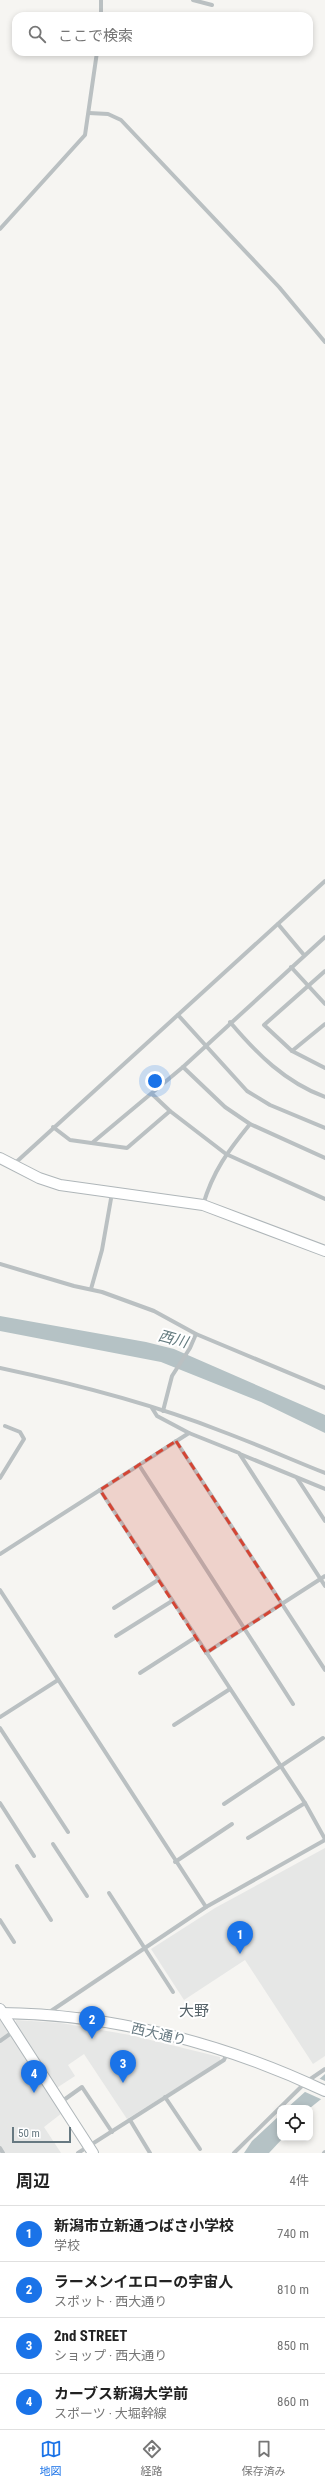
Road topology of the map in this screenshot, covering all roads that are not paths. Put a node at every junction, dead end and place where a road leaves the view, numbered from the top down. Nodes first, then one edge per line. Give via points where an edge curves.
1 (101, 0) edge
2 (193, 0) edge
3 (212, 5) dead end
4 (101, 12) edge
5 (96, 56) edge
6 (89, 114) junction
7 (0, 229) edge
8 (325, 342) edge
9 (325, 881) edge
10 (278, 924) junction
11 (325, 937) edge
12 (304, 955) junction
13 (291, 967) junction
14 (325, 971) edge
15 (309, 985) junction
16 (325, 1004) edge
17 (178, 1014) junction
18 (230, 1022) junction
19 (325, 1024) edge
20 (206, 1046) junction
21 (292, 1051) junction
22 (183, 1067) junction
23 (325, 1068) edge
24 (152, 1094) junction
25 (325, 1097) edge
26 (170, 1111) junction
27 (250, 1124) junction
28 (53, 1127) junction
29 (325, 1128) edge
30 (92, 1143) junction
31 (226, 1154) junction
32 (0, 1158) edge
33 (325, 1158) edge
34 (12, 1165) junction
35 (112, 1193) junction
36 (325, 1198) edge
37 (203, 1205) junction
38 (325, 1251) edge
39 (0, 1264) edge
40 (91, 1289) junction
41 (196, 1334) junction
42 (0, 1368) edge
43 (325, 1388) edge
44 (152, 1408) junction
45 (162, 1411) junction
46 (5, 1426) dead end
47 (189, 1433) junction
48 (176, 1441) junction
49 (239, 1453) junction
50 (139, 1465) junction
51 (325, 1473) edge
52 (0, 1478) edge
53 (297, 1478) junction
54 (325, 1489) edge
55 (100, 1490) junction
56 (325, 1521) edge
57 (0, 1554) edge
58 (325, 1576) edge
59 (320, 1579) junction
60 (158, 1580) junction
61 (325, 1586) edge
62 (0, 1590) edge
63 (172, 1601) junction
64 (282, 1604) junction
65 (114, 1608) dead end
66 (245, 1628) junction
67 (116, 1636) dead end
68 (196, 1637) junction
69 (206, 1654) junction
70 (325, 1670) edge
71 (140, 1673) dead end
72 (58, 1680) junction
73 (230, 1689) junction
74 (293, 1704) dead end
75 (0, 1717) edge
76 (174, 1725) dead end
77 (0, 1728) edge
78 (324, 1738) dead end
79 (281, 1766) junction
80 (0, 1803) edge
81 (305, 1803) junction
82 (224, 1804) dead end
83 (232, 1824) dead end
84 (68, 1832) dead end
85 (248, 1838) dead end
86 (325, 1839) edge
87 (53, 1844) dead end
88 (34, 1856) dead end
89 (175, 1862) junction
90 (17, 1866) dead end
91 (109, 1893) dead end
92 (87, 1896) dead end
93 (206, 1907) junction
94 (0, 1920) edge
95 (51, 1920) dead end
96 (14, 1942) dead end
97 (144, 1946) junction
98 (173, 1992) dead end
99 (1, 2012) edge
100 (46, 2014) junction
101 (14, 2032) junction
102 (0, 2041) edge
103 (227, 2053) junction
104 (325, 2069) edge
105 (308, 2083) junction
106 (325, 2091) edge
107 (165, 2098) junction
108 (60, 2102) junction
109 (130, 2120) junction
110 (112, 2132) junction
111 (0, 2148) edge
112 (91, 2150) edge
113 (200, 2150) dead end
114 (3, 2153) edge
115 (78, 2153) edge
116 (150, 2153) edge
117 (234, 2153) edge

1 - 4 street
2 - 3 street
5 - 6 street
6 - 7 street via 85,135
6 - 8 street via 108,114 121,120 279,287
9 - 10 street
10 - 12 street
10 - 17 street
11 - 12 street
12 - 13 street
13 - 15 street
13 - 18 street
14 - 15 street
15 - 16 street
15 - 21 street via 264,1025
17 - 20 street
17 - 28 street
18 - 20 street
18 - 25 street via 256,1052 287,1078
19 - 21 street
20 - 22 street
20 - 29 street via 247,1091
21 - 23 street
22 - 24 street
22 - 27 street via 225,1108
24 - 26 street
24 - 30 street
26 - 30 street via 127,1148
26 - 31 street
27 - 31 street
27 - 33 street
28 - 30 street via 70,1140
28 - 34 street
31 - 36 street
31 - 37 street via 210,1181
32 - 34 street
34 - 35 street via 60,1185
35 - 37 street
35 - 40 street via 102,1250
37 - 38 street
39 - 40 street
40 - 41 street via 154,1311
41 - 43 street
41 - 45 street via 172,1376
42 - 44 street
44 - 45 street
44 - 47 street via 158,1416
45 - 51 street via 221,1431
46 - 52 street via 20,1432 24,1439
47 - 48 street
47 - 49 street
48 - 50 street
48 - 64 street
49 - 53 street
49 - 59 street
50 - 55 street
50 - 66 street
53 - 54 street
53 - 56 street
55 - 57 street
55 - 60 street
58 - 59 street
59 - 61 street
59 - 64 street
60 - 63 street
60 - 65 street
62 - 72 street
63 - 67 street
63 - 68 street
64 - 66 street
64 - 70 street
66 - 69 street
66 - 74 street
68 - 69 street
68 - 71 street
69 - 73 street
72 - 75 street
72 - 89 street
73 - 76 street
73 - 79 street
77 - 84 street
78 - 79 street
79 - 81 street
79 - 82 street
80 - 88 street
81 - 85 street
81 - 86 street
83 - 89 street
86 - 93 street
87 - 92 street
89 - 93 street
90 - 95 street
91 - 97 street
93 - 97 street
94 - 96 street
97 - 98 street
97 - 100 street
99 - 100 street, 西大通り
99 - 101 street
100 - 103 street, 西大通り via 143,2030
101 - 102 street
101 - 108 street
103 - 105 street, 西大通り
103 - 107 street via 224,2060
104 - 105 street
105 - 106 street, 西大通り
105 - 117 street
107 - 109 street
107 - 113 street
108 - 110 street via 82,2087
108 - 112 street
109 - 110 street
109 - 116 street
110 - 112 street
111 - 114 street
112 - 115 street

